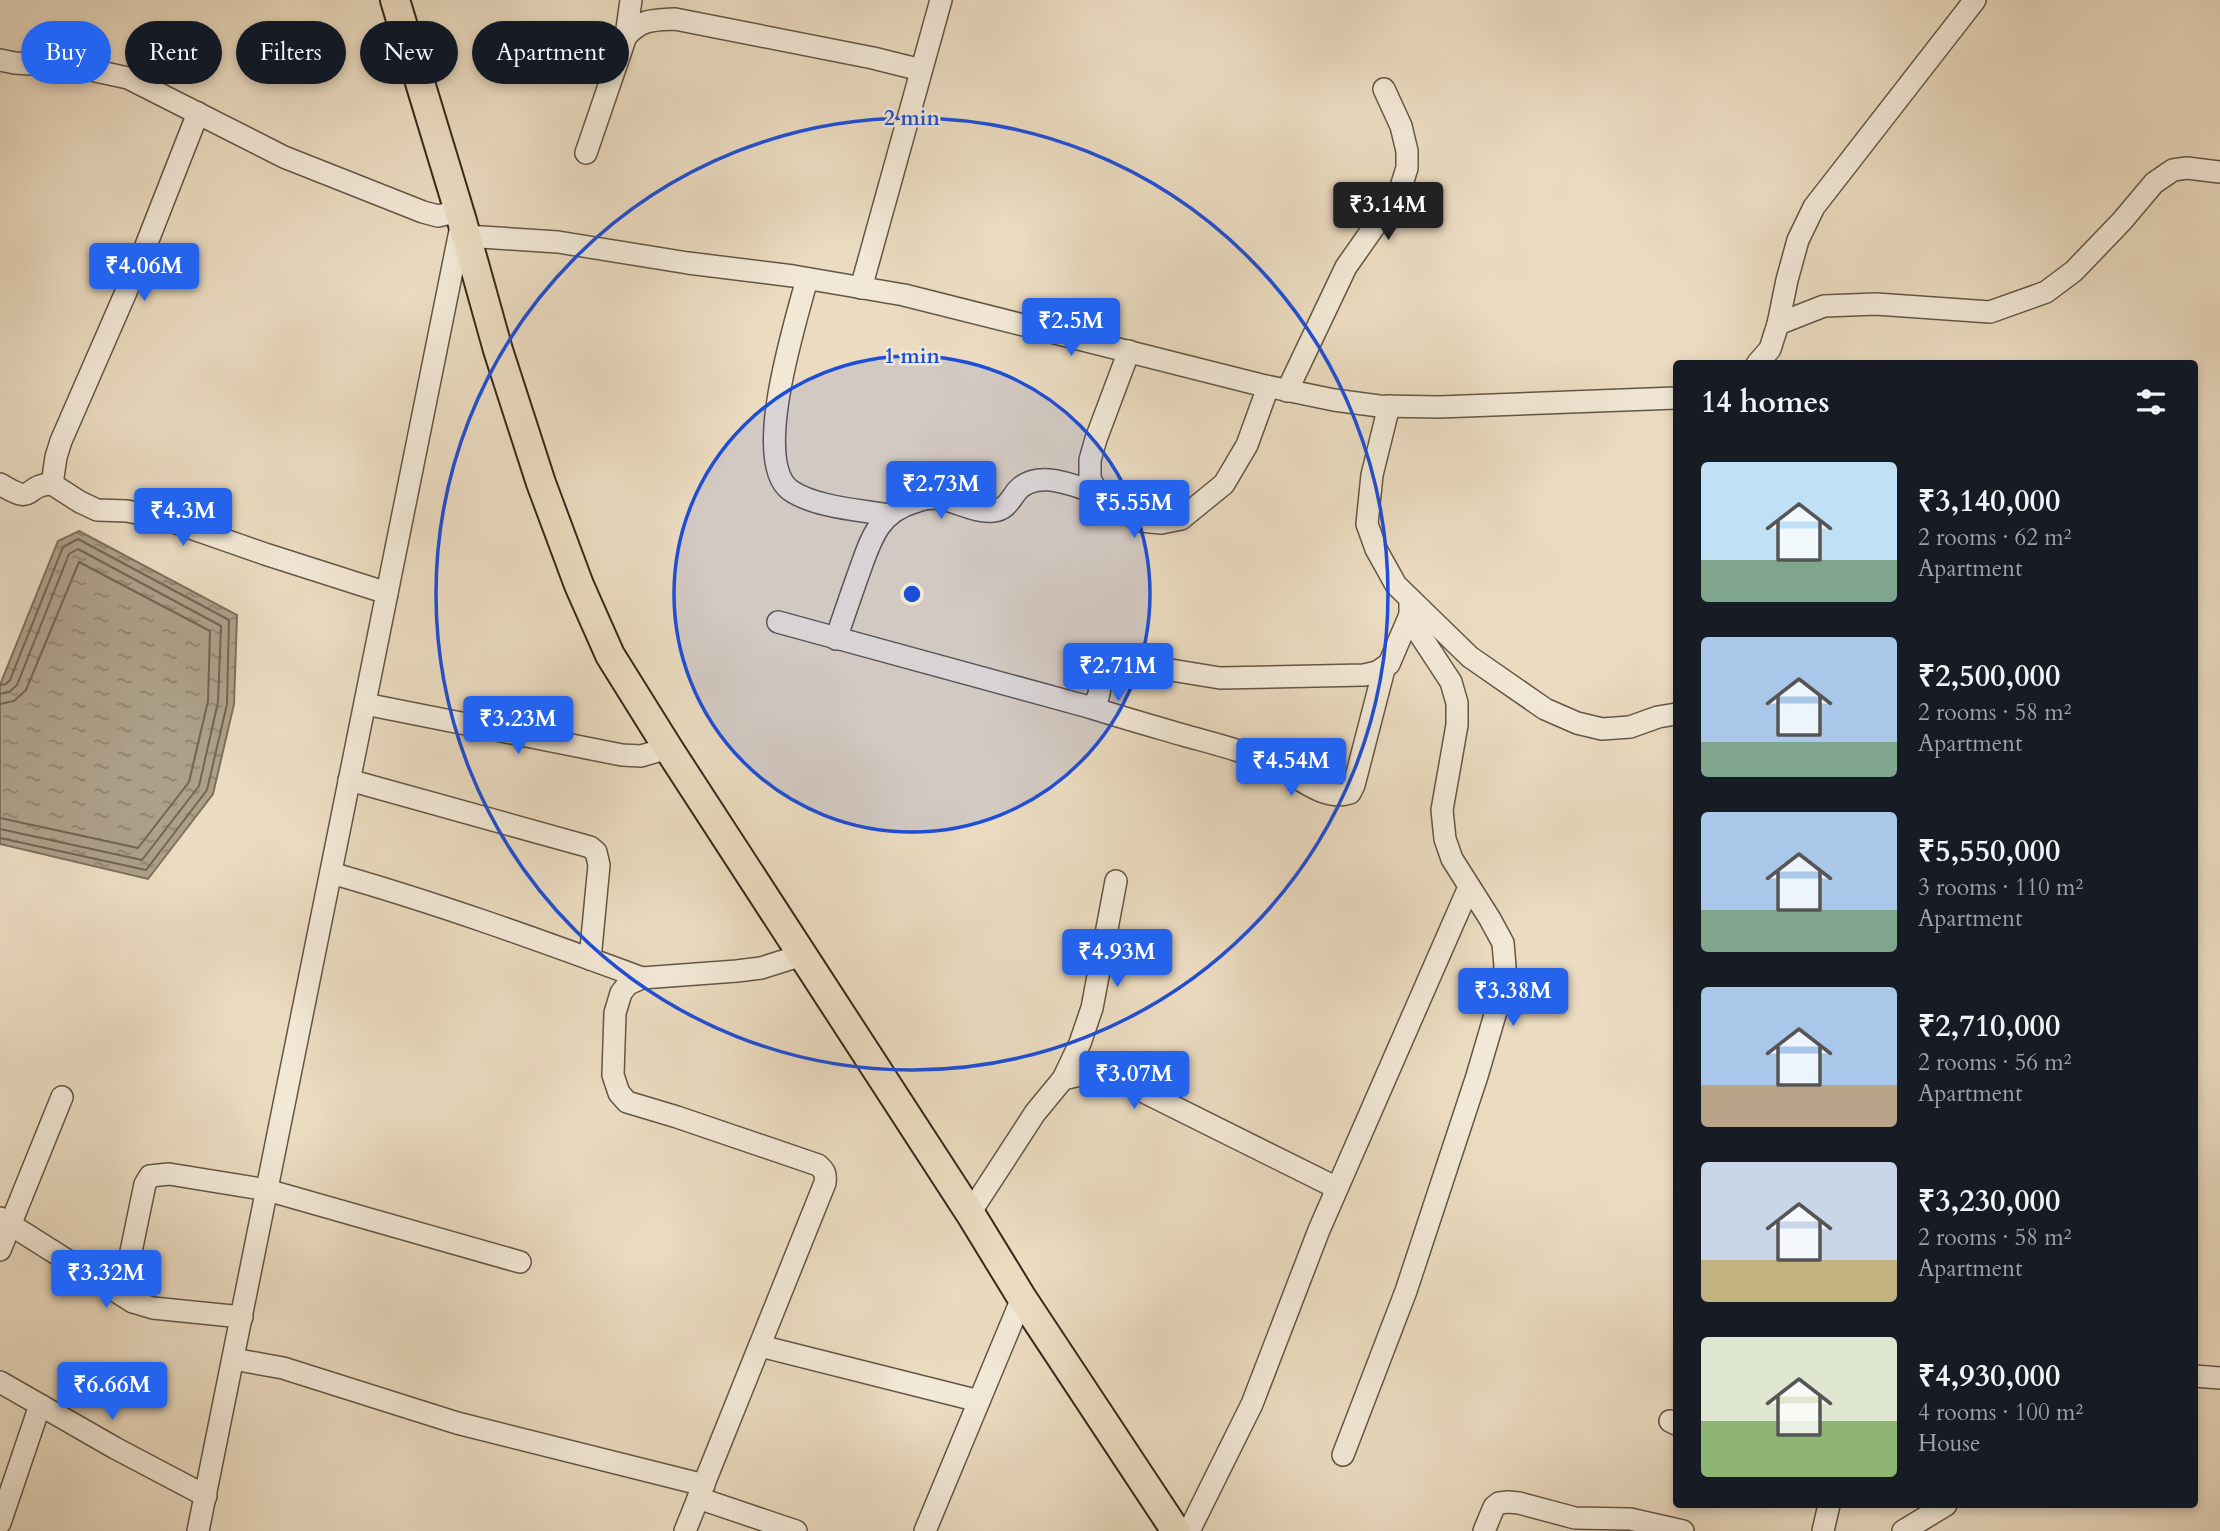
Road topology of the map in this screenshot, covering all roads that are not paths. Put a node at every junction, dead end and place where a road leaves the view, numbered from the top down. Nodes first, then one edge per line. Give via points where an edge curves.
1 (395, 0) edge
2 (631, 0) edge
3 (941, 0) edge
4 (1975, 0) edge
5 (628, 21) edge
6 (629, 33) edge
7 (0, 60) edge
8 (921, 70) junction
9 (610, 84) edge
10 (1384, 89) dead end
11 (198, 113) junction
12 (586, 153) dead end
13 (2220, 172) edge
14 (462, 223) junction
15 (807, 279) junction
16 (860, 288) junction
17 (1778, 324) junction
18 (1129, 351) junction
19 (1760, 360) edge
20 (1278, 389) junction
21 (1673, 398) edge
22 (1389, 406) junction
23 (0, 484) edge
24 (52, 484) junction
25 (1097, 493) junction
26 (888, 515) junction
27 (387, 593) junction
28 (1410, 607) junction
29 (778, 622) dead end
30 (836, 639) junction
31 (1384, 669) junction
32 (365, 704) junction
33 (1089, 707) junction
34 (1673, 714) edge
35 (668, 748) junction
36 (349, 780) junction
37 (331, 873) junction
38 (1116, 881) dead end
39 (1469, 887) junction
40 (802, 954) junction
41 (590, 959) junction
42 (642, 978) junction
43 (1063, 1079) junction
44 (62, 1097) dead end
45 (1337, 1188) junction
46 (267, 1191) junction
47 (970, 1213) junction
48 (5, 1221) edge
49 (0, 1250) edge
50 (520, 1262) dead end
51 (122, 1295) junction
52 (1023, 1298) junction
53 (242, 1317) junction
54 (760, 1346) junction
55 (233, 1359) junction
56 (2198, 1376) edge
57 (2220, 1378) edge
58 (0, 1382) edge
59 (979, 1401) junction
60 (40, 1405) junction
61 (1343, 1455) dead end
62 (701, 1492) junction
63 (205, 1496) junction
64 (1828, 1508) edge
65 (1937, 1508) edge
66 (0, 1523) edge
67 (198, 1531) edge
68 (685, 1531) edge
69 (796, 1531) edge
70 (925, 1531) edge
71 (1176, 1531) edge
72 (1189, 1531) edge
73 (1484, 1531) edge
74 (1684, 1531) edge
75 (1823, 1531) edge
76 (1903, 1531) edge

1 - 14 main road
2 - 5 street
3 - 8 street
4 - 17 street via 1814,207 1798,240
6 - 8 street via 637,24 675,19
7 - 11 street via 77,67 128,78
8 - 16 street
9 - 12 street
10 - 20 street via 1407,151 1400,190 1346,267
11 - 14 street via 284,157
11 - 24 street via 61,441
13 - 17 street via 2173,170 2154,183 2074,271 2046,292 1990,312 1876,304 1824,306
14 - 15 street
14 - 27 street
14 - 35 main road via 498,350 579,585 610,655
15 - 16 street
15 - 26 street via 776,412 780,480 807,498
16 - 18 street
17 - 19 street via 1770,349
18 - 20 street
18 - 25 street via 1090,460 1090,478
20 - 22 street
20 - 25 street via 1224,484 1181,519 1141,521
21 - 22 street
22 - 28 street via 1372,475 1367,524 1388,573
23 - 24 street via 21,496
24 - 27 street via 97,510 162,518
25 - 26 street via 1047,479 1019,488 1005,507 995,511 938,498 900,506
26 - 30 street via 872,536
27 - 32 street
28 - 31 street
28 - 34 street via 1470,657 1545,709 1577,723 1602,729 1630,727
28 - 39 street via 1426,645 1451,682 1457,703 1442,810 1452,859
29 - 30 street
30 - 33 street
31 - 33 street via 1364,675 1220,678 1114,664 1107,668 1095,703
31 - 33 street via 1354,785 1350,793 1342,795 1321,791 1238,750
32 - 35 street via 622,755 641,756
32 - 36 street
35 - 40 main road
36 - 37 street
36 - 41 street via 590,847 599,864
37 - 41 street
37 - 46 street
38 - 43 street via 1091,1008
39 - 45 street
39 - 61 street via 1503,943 1502,991 1406,1291
40 - 42 street via 761,968
40 - 47 main road
41 - 42 street
42 - 54 street via 621,993 615,1013 613,1075 627,1102 824,1171 825,1183
43 - 45 street via 1080,1075 1126,1083
43 - 47 street via 1035,1113
44 - 48 street
45 - 72 street via 1252,1405
46 - 50 street
46 - 51 street via 169,1174 150,1176
46 - 53 street
47 - 52 main road
48 - 49 street
48 - 51 street
51 - 53 street via 153,1308
52 - 59 street
52 - 71 main road
53 - 55 street
54 - 59 street
54 - 62 street
55 - 62 street via 283,1367 457,1423
55 - 63 street
56 - 57 street
58 - 60 street
59 - 70 street
60 - 63 street
60 - 66 street
62 - 68 street
62 - 69 street
63 - 67 street
64 - 75 street
65 - 76 street
73 - 74 street via 1494,1507 1508,1502 1575,1518 1630,1518

